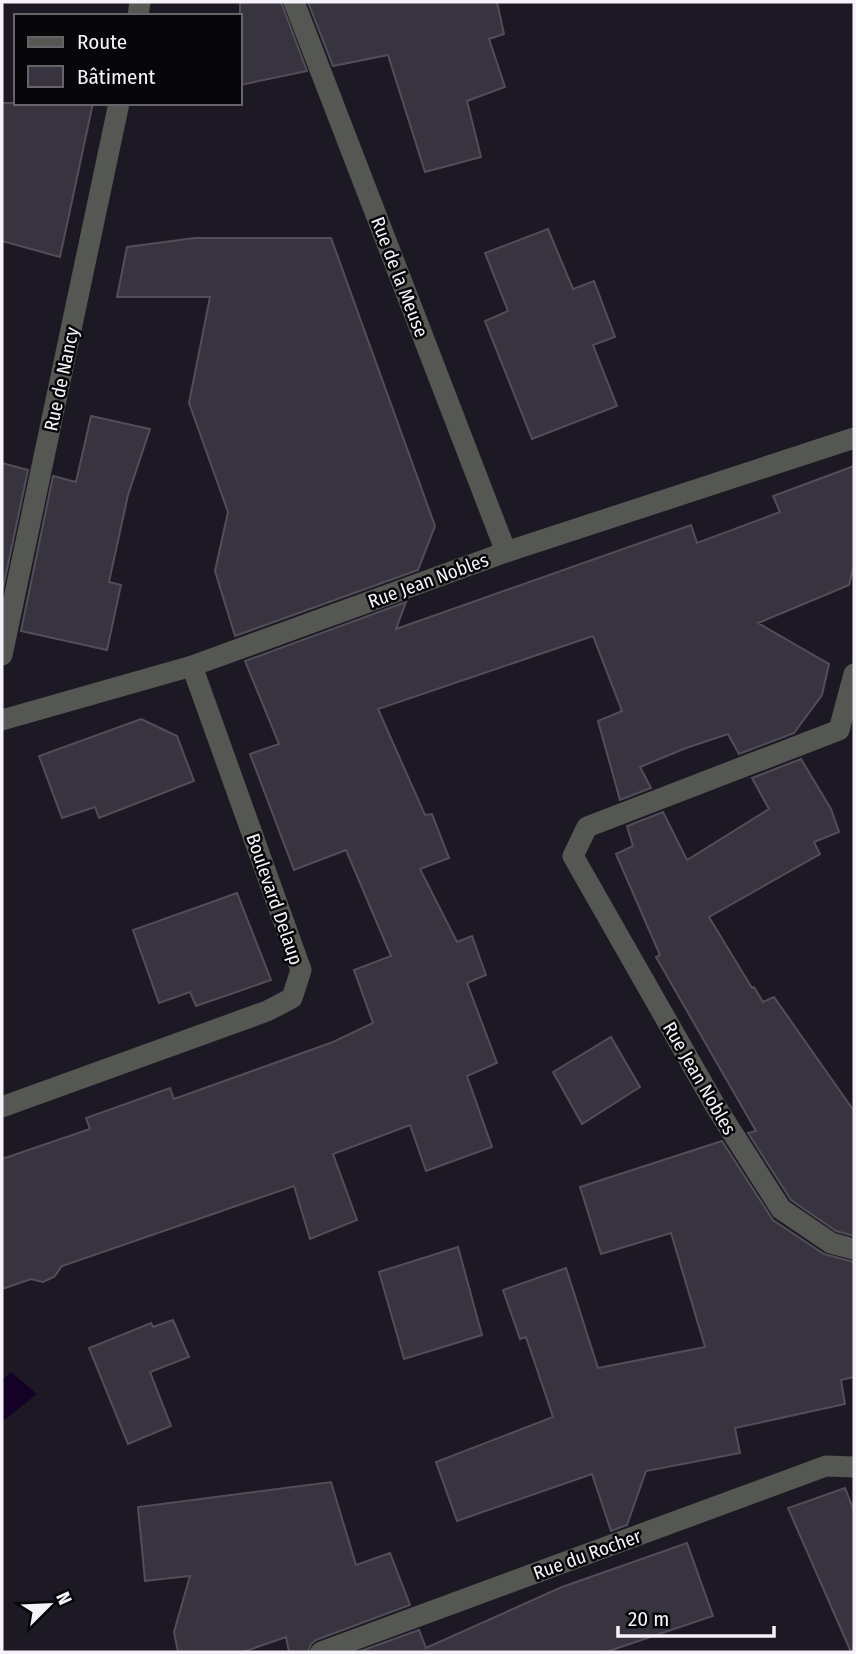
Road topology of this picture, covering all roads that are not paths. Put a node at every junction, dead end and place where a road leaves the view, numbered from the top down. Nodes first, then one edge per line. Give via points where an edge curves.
1 (295, 2) edge
2 (119, 105) edge
3 (854, 438) edge
4 (506, 552) junction
5 (2, 655) edge
6 (192, 666) junction
7 (854, 674) edge
8 (2, 720) edge
9 (2, 1107) edge
10 (854, 1249) edge
11 (854, 1467) edge
12 (321, 1652) edge

1 - 4 street, Rue de la Meuse
2 - 5 street, Rue de Nancy
3 - 4 street, Rue Jean Nobles
4 - 6 street, Rue Jean Nobles
6 - 8 street, Rue Jean Nobles
6 - 9 street, Boulevard Delaup via 301,970 292,998
7 - 10 street, Rue Jean Nobles via 839,730 587,827 573,856 716,1107 781,1209 831,1243
11 - 12 street, Rue du Rocher via 826,1466

